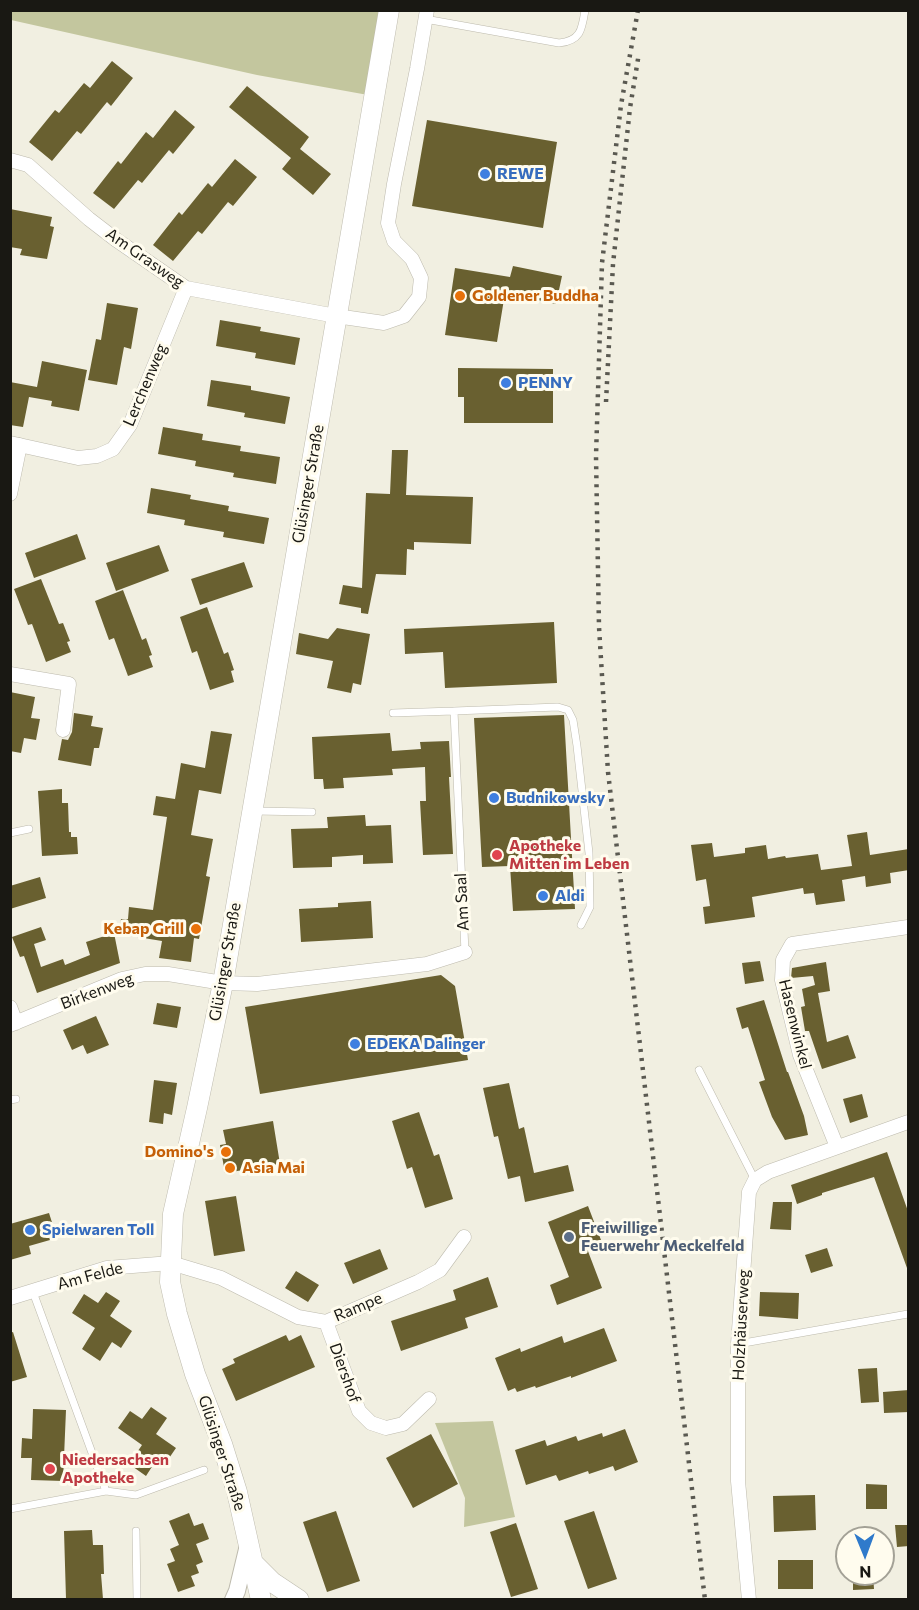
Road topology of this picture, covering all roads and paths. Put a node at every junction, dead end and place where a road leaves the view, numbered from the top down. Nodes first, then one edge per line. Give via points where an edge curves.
1 (388, 10) edge
2 (585, 10) edge
3 (426, 15) edge
4 (10, 160) edge
5 (186, 288) junction
6 (336, 316) junction
7 (15, 444) edge
8 (10, 494) edge
9 (10, 674) edge
10 (454, 711) junction
11 (393, 713) dead end
12 (63, 730) dead end
13 (252, 811) junction
14 (312, 812) dead end
15 (30, 829) dead end
16 (10, 833) edge
17 (581, 925) dead end
18 (909, 927) edge
19 (465, 952) joint
20 (223, 983) junction
21 (10, 1006) edge
22 (13, 1024) edge
23 (699, 1070) dead end
24 (909, 1122) edge
25 (837, 1147) junction
26 (755, 1180) junction
27 (464, 1237) dead end
28 (171, 1263) junction
29 (33, 1292) junction
30 (10, 1298) edge
31 (909, 1314) edge
32 (326, 1322) junction
33 (738, 1344) junction
34 (429, 1399) dead end
35 (204, 1470) dead end
36 (106, 1491) junction
37 (10, 1509) edge
38 (136, 1531) dead end
39 (251, 1554) junction
40 (137, 1599) edge
41 (233, 1599) edge
42 (261, 1599) edge
43 (299, 1599) edge
44 (749, 1599) edge

1 - 6 main road, Glüsinger Straße
2 - 3 lane via 581,32 560,43
3 - 6 street via 388,223 394,241 412,259 421,278 419,297 404,316 384,323
4 - 5 street, Am Grasweg via 28,165 106,232
5 - 6 street, Am Grasweg
5 - 7 street, Lerchenweg via 130,425 113,449 78,458
6 - 13 main road, Glüsinger Straße
7 - 8 street
9 - 12 street via 69,684
10 - 11 lane
10 - 17 lane via 558,707 568,710 573,720 584,794 589,853 590,908
10 - 19 lane, Am Saal
13 - 14 lane
13 - 20 main road, Glüsinger Straße
15 - 16 lane
18 - 25 street, Hasenwinkel via 792,944 783,960 782,980 800,1055
19 - 20 street, Am Saal via 427,964 257,984
20 - 22 street, Birkenweg via 145,974 122,979
20 - 28 main road, Glüsinger Straße via 174,1215
21 - 22 street
23 - 26 lane
24 - 25 street
25 - 26 street
26 - 33 street, Holzhäuserweg via 749,1192
27 - 32 street, Rampe via 440,1270
28 - 29 street, Am Felde via 107,1268
28 - 32 street, Rampe via 221,1278 298,1317
28 - 39 main road, Glüsinger Straße via 170,1282 177,1314 225,1452
29 - 30 street, Am Felde
29 - 36 lane
31 - 33 lane
32 - 34 street, Diershof via 359,1411 371,1423 386,1428 403,1424
33 - 44 street, Holzhäuserweg via 738,1481
35 - 36 lane via 136,1496
36 - 37 lane
38 - 40 lane
39 - 41 street
39 - 42 main road, Glüsinger Straße
39 - 43 main road via 272,1582

